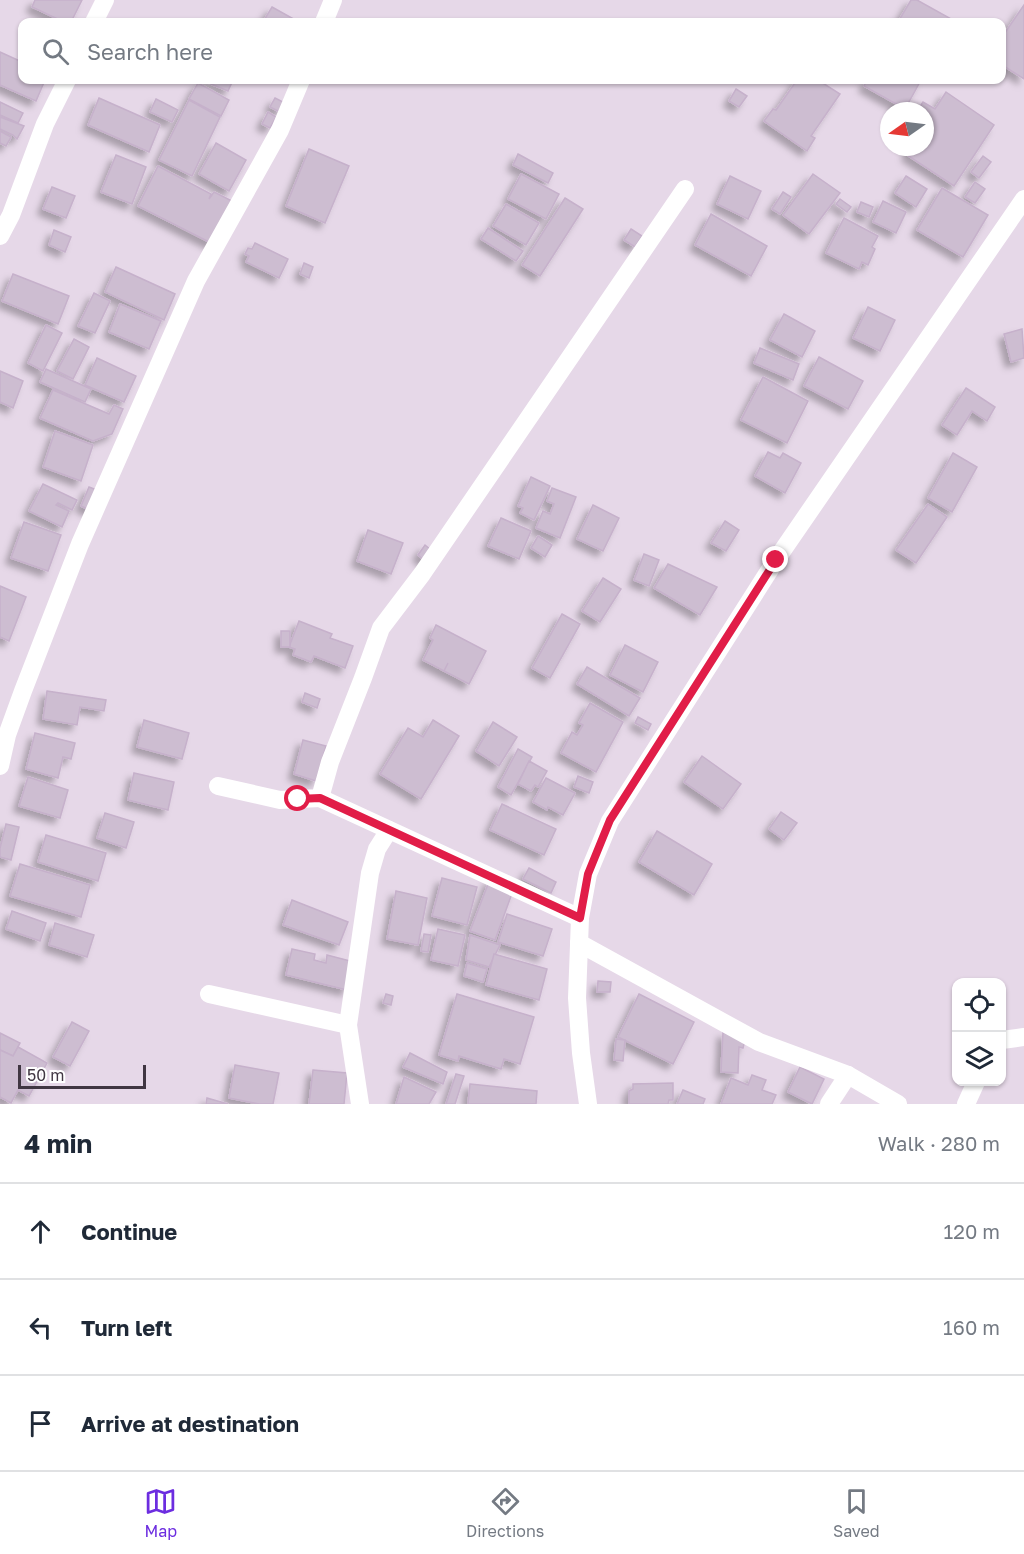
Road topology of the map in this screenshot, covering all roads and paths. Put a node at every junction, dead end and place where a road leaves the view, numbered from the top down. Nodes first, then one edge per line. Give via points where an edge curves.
1 (105, 0) edge
2 (333, 0) edge
3 (96, 18) edge
4 (326, 18) edge
5 (65, 84) edge
6 (299, 84) edge
7 (685, 189) dead end
8 (1024, 199) edge
9 (0, 236) edge
10 (0, 766) edge
11 (218, 786) dead end
12 (320, 798) junction
13 (389, 830) junction
14 (580, 918) junction
15 (579, 943) junction
16 (209, 994) dead end
17 (348, 1025) junction
18 (1024, 1037) edge
19 (1006, 1039) edge
20 (848, 1076) junction
21 (974, 1086) edge
22 (360, 1104) edge
23 (588, 1104) edge
24 (830, 1104) edge
25 (898, 1104) edge
26 (966, 1104) edge

1 - 3 street
2 - 4 street
5 - 9 street
6 - 10 street via 280,130 196,281 90,523 23,691
7 - 12 street via 381,628
8 - 14 street via 776,560 610,820 588,874
11 - 12 street via 280,800
12 - 13 street
13 - 14 street
13 - 17 street via 377,849 370,873
14 - 15 street
15 - 20 street via 759,1042
15 - 23 street via 577,998
16 - 17 street
17 - 22 street
18 - 19 street
20 - 24 street
20 - 25 street
21 - 26 street

